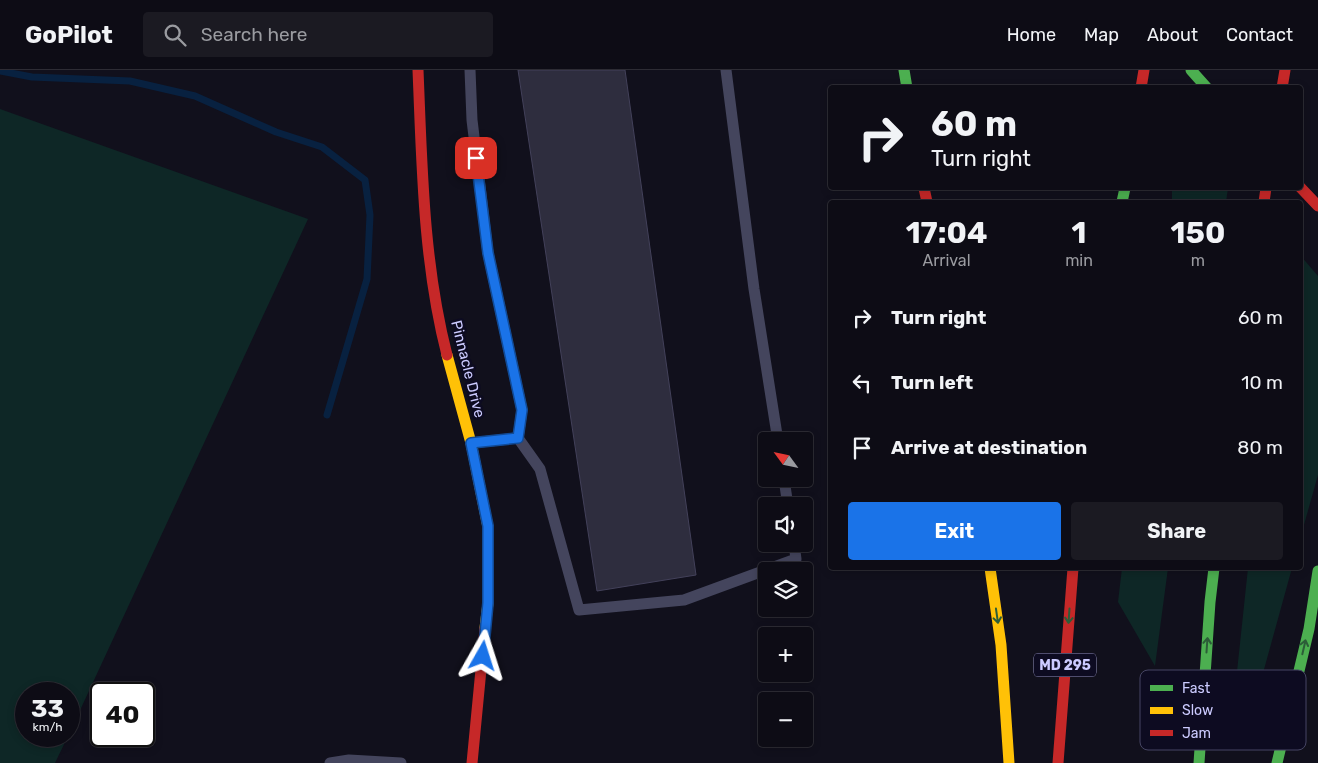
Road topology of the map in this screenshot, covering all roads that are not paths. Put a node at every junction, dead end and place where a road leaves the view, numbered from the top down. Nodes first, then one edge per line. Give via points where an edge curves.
1 (418, 70) edge
2 (470, 70) edge
3 (726, 70) edge
4 (904, 70) edge
5 (1144, 70) edge
6 (1191, 70) edge
7 (1285, 70) edge
8 (906, 85) edge
9 (1142, 85) edge
10 (1204, 85) edge
11 (1282, 85) edge
12 (1303, 190) edge
13 (1318, 206) edge
14 (777, 432) edge
15 (518, 438) junction
16 (471, 443) junction
17 (795, 552) edge
18 (990, 570) edge
19 (1073, 570) edge
20 (1214, 570) edge
21 (1318, 571) edge
22 (1318, 603) edge
23 (1309, 629) junction
24 (1205, 670) edge
25 (1299, 670) edge
26 (1199, 750) edge
27 (1280, 750) edge
28 (330, 763) edge
29 (401, 763) edge
30 (472, 763) edge
31 (1009, 763) edge
32 (1058, 763) edge
33 (1198, 763) edge
34 (1277, 763) edge

1 - 16 main road, Pinnacle Drive via 423,189 433,284 444,342
2 - 15 lane via 472,120 488,253 522,410
3 - 14 lane via 754,289
4 - 8 main road
5 - 9 main road
6 - 10 main road
7 - 11 main road
12 - 13 main road
15 - 16 lane
15 - 17 lane via 540,469 579,610 684,600 796,559
16 - 30 main road, Pinnacle Drive via 488,526 488,594
18 -> 31 main road via 1001,645
19 -> 32 main road, MD 295
24 -> 20 main road
21 - 23 main road
22 - 23 main road
25 -> 23 main road
33 -> 26 main road
34 -> 27 main road
28 - 29 lane via 349,760

